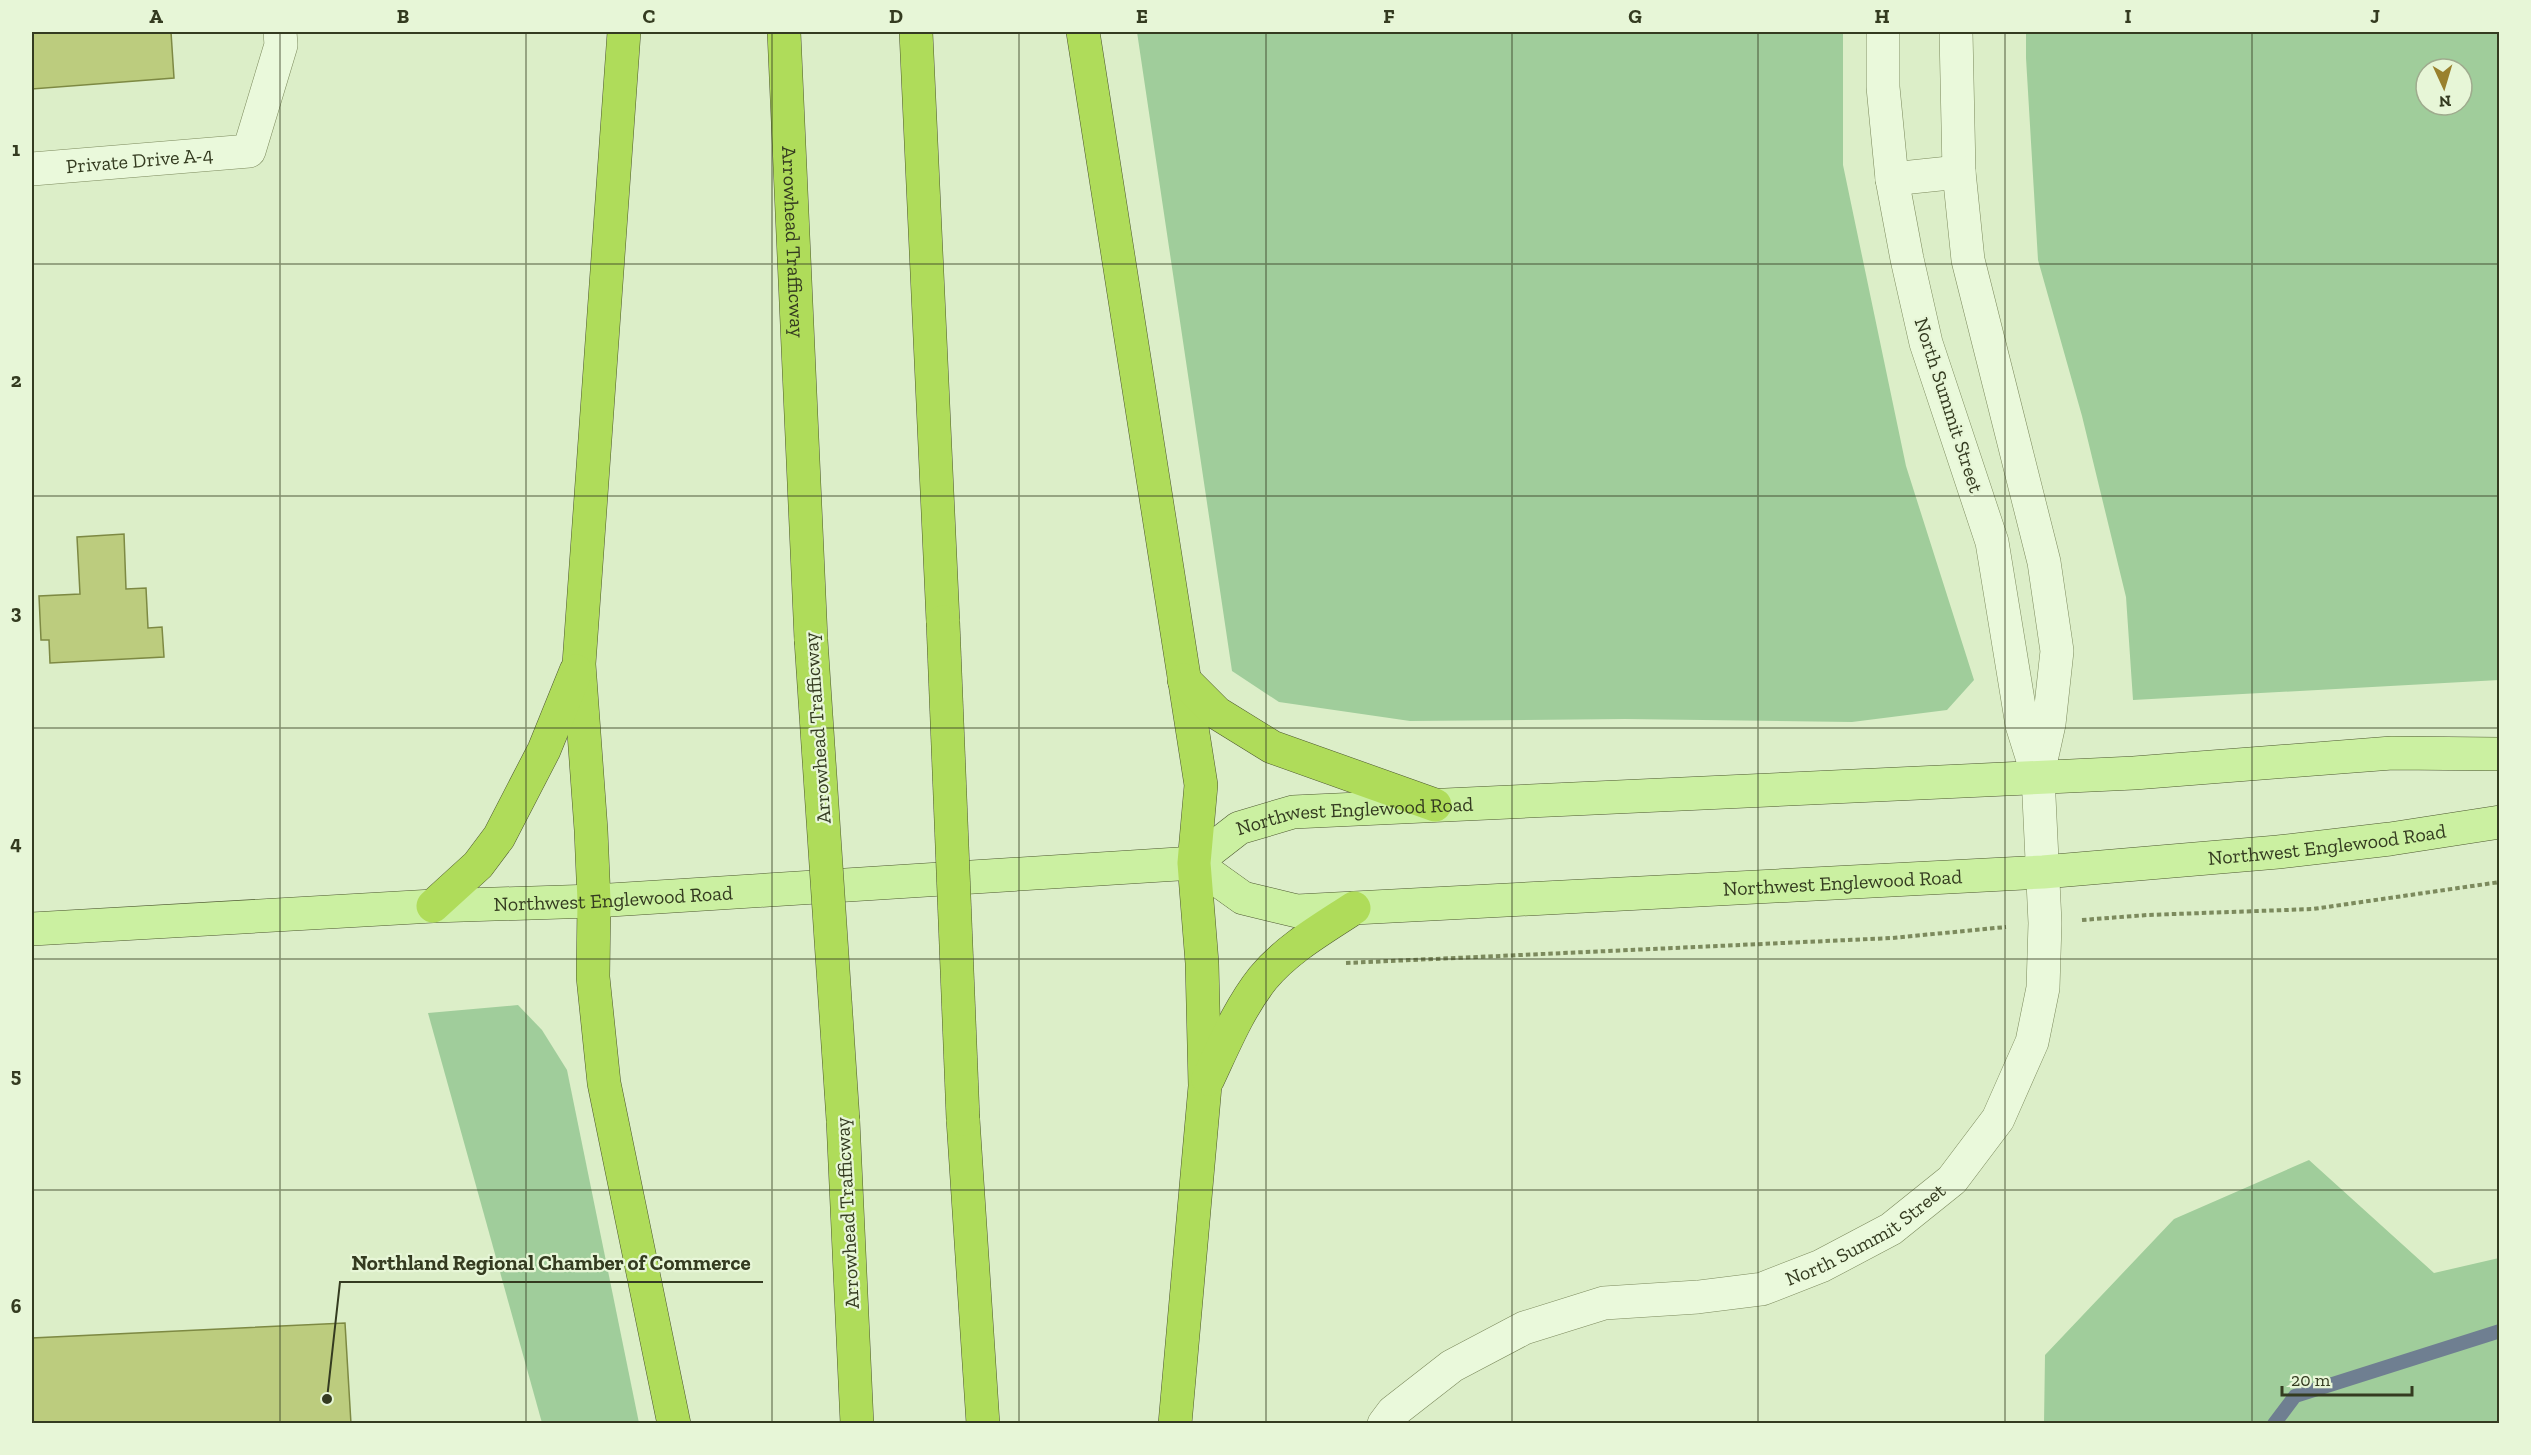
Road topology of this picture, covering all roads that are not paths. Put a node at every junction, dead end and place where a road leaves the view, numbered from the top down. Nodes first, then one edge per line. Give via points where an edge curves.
1 (280, 32) edge
2 (624, 32) edge
3 (784, 32) edge
4 (916, 32) edge
5 (1083, 32) edge
6 (1883, 32) edge
7 (1956, 32) edge
8 (32, 169) edge
9 (1959, 172) junction
10 (1892, 179) junction
11 (579, 664) junction
12 (1184, 680) junction
13 (2499, 753) edge
14 (2038, 776) junction
15 (1435, 805) junction
16 (2499, 822) edge
17 (1194, 863) junction
18 (2043, 872) junction
19 (594, 901) junction
20 (433, 906) junction
21 (1354, 908) junction
22 (32, 929) edge
23 (1205, 1086) junction
24 (674, 1424) edge
25 (857, 1424) edge
26 (983, 1424) edge
27 (1175, 1424) edge
28 (1384, 1424) edge

1 - 8 street, Private Drive A-4 via 281,45 249,151
2 - 11 highway
3 - 25 highway, Arrowhead Trafficway, bridge via 811,640 843,1120
4 - 26 highway, bridge via 963,1119
5 - 12 highway
6 - 10 street, North Summit Street via 1883,87
7 - 9 street, North Summit Street
9 - 10 street
9 - 14 street, North Summit Street via 1968,260 2044,562 2057,651 2049,724
10 - 14 street, North Summit Street via 1926,343 1992,542 2022,725
11 - 19 highway
11 - 20 highway via 544,750 499,837 478,865
12 - 15 highway via 1217,713 1272,747
12 - 17 highway via 1201,785
13 - 14 main road, Northwest Englewood Road via 2392,753 2134,773
14 - 15 main road, Northwest Englewood Road
14 - 18 street, North Summit Street
15 - 17 main road, Northwest Englewood Road via 1293,812 1239,828
16 - 18 main road, Northwest Englewood Road via 2289,851
17 - 19 main road, Northwest Englewood Road
17 - 21 main road, Northwest Englewood Road via 1243,898 1297,911
17 - 23 highway via 1202,963
18 - 21 main road, Northwest Englewood Road
18 - 28 street, North Summit Street via 2043,988 2032,1042 1998,1119 1952,1180 1891,1229 1821,1266 1762,1289 1604,1303 1524,1328 1452,1366 1393,1412
19 - 20 main road, Northwest Englewood Road
19 - 24 highway via 593,977 604,1083
20 - 22 main road, Northwest Englewood Road
21 - 23 highway via 1301,942 1263,978 1234,1024
23 - 27 highway

